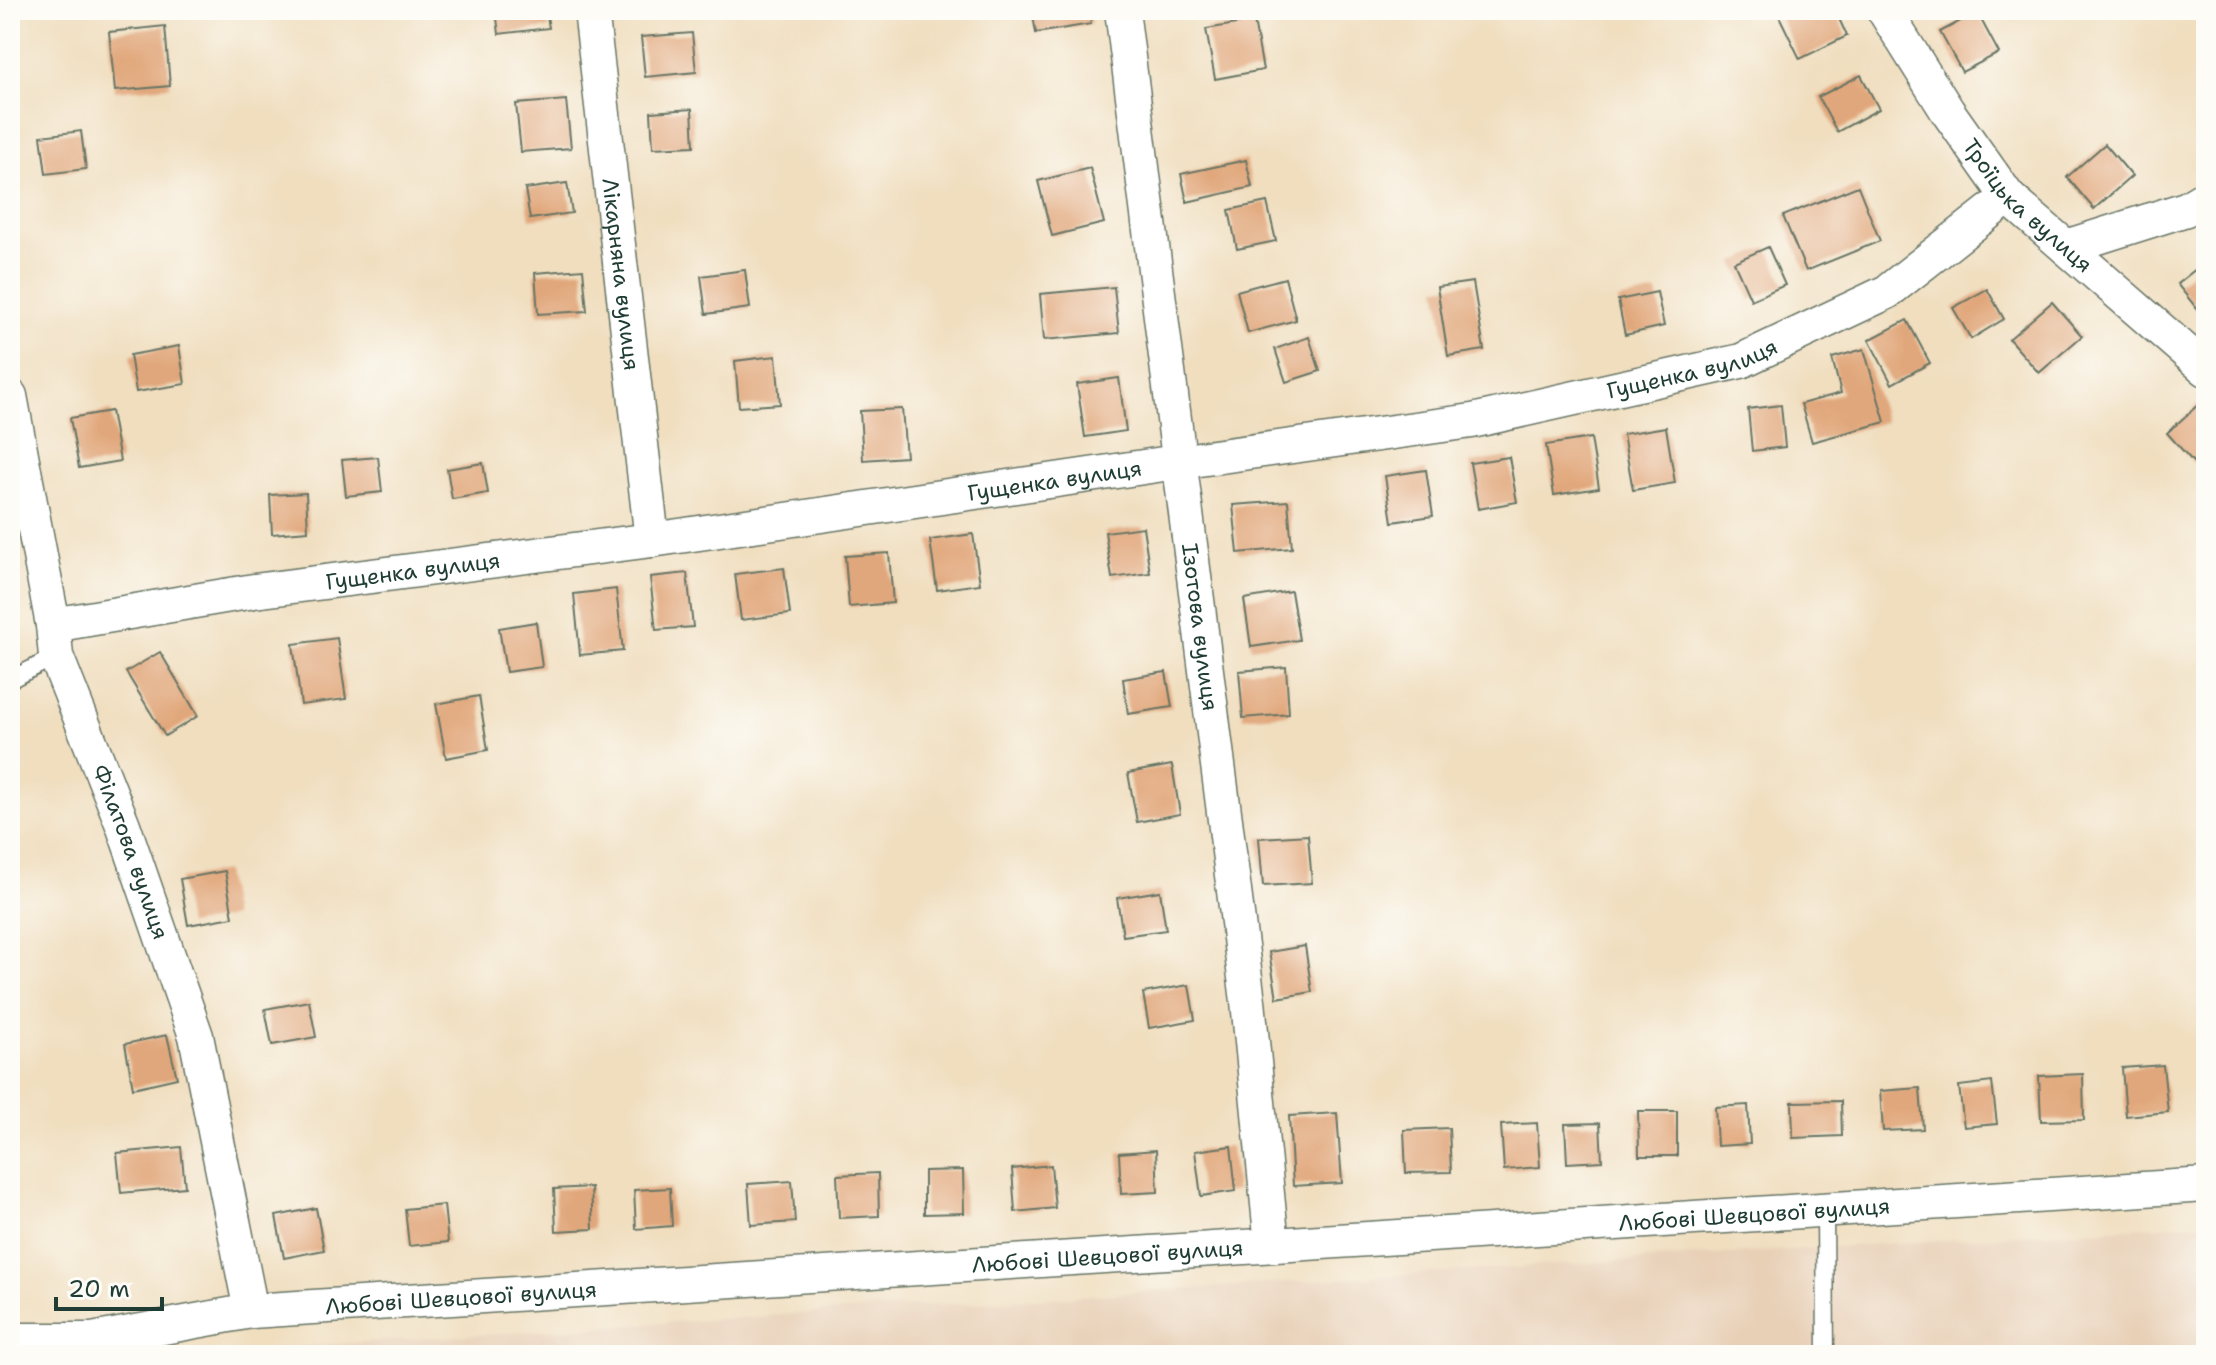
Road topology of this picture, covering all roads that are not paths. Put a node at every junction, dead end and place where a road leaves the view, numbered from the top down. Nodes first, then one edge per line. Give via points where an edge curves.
1 (591, 10) edge
2 (1122, 10) edge
3 (1884, 10) edge
4 (2008, 197) junction
5 (2206, 197) edge
6 (2066, 247) junction
7 (2206, 369) edge
8 (10, 396) edge
9 (1177, 462) junction
10 (652, 540) junction
11 (54, 640) junction
12 (10, 680) edge
13 (2206, 1185) edge
14 (1825, 1211) junction
15 (1272, 1245) junction
16 (251, 1311) junction
17 (10, 1340) edge
18 (1826, 1355) edge

1 - 10 street, Лікарняна вулиця
2 - 9 street, Ізотова вулиця
3 - 4 street, Троїцька вулиця
4 - 6 street, Троїцька вулиця
4 - 9 street, Гущенка вулиця via 1887,292 1741,361 1472,421
5 - 6 street via 2186,209
6 - 7 street, Троїцька вулиця
8 - 11 street, Філатова вулиця
9 - 10 street, Гущенка вулиця
9 - 15 street, Ізотова вулиця via 1248,1001
10 - 11 street, Гущенка вулиця via 254,591
11 - 12 lane
11 - 16 street, Філатова вулиця via 196,1036
13 - 14 street, Любові Шевцової вулиця
14 - 15 street, Любові Шевцової вулиця
14 - 18 lane
15 - 16 street, Любові Шевцової вулиця
16 - 17 street, Любові Шевцової вулиця via 92,1340

